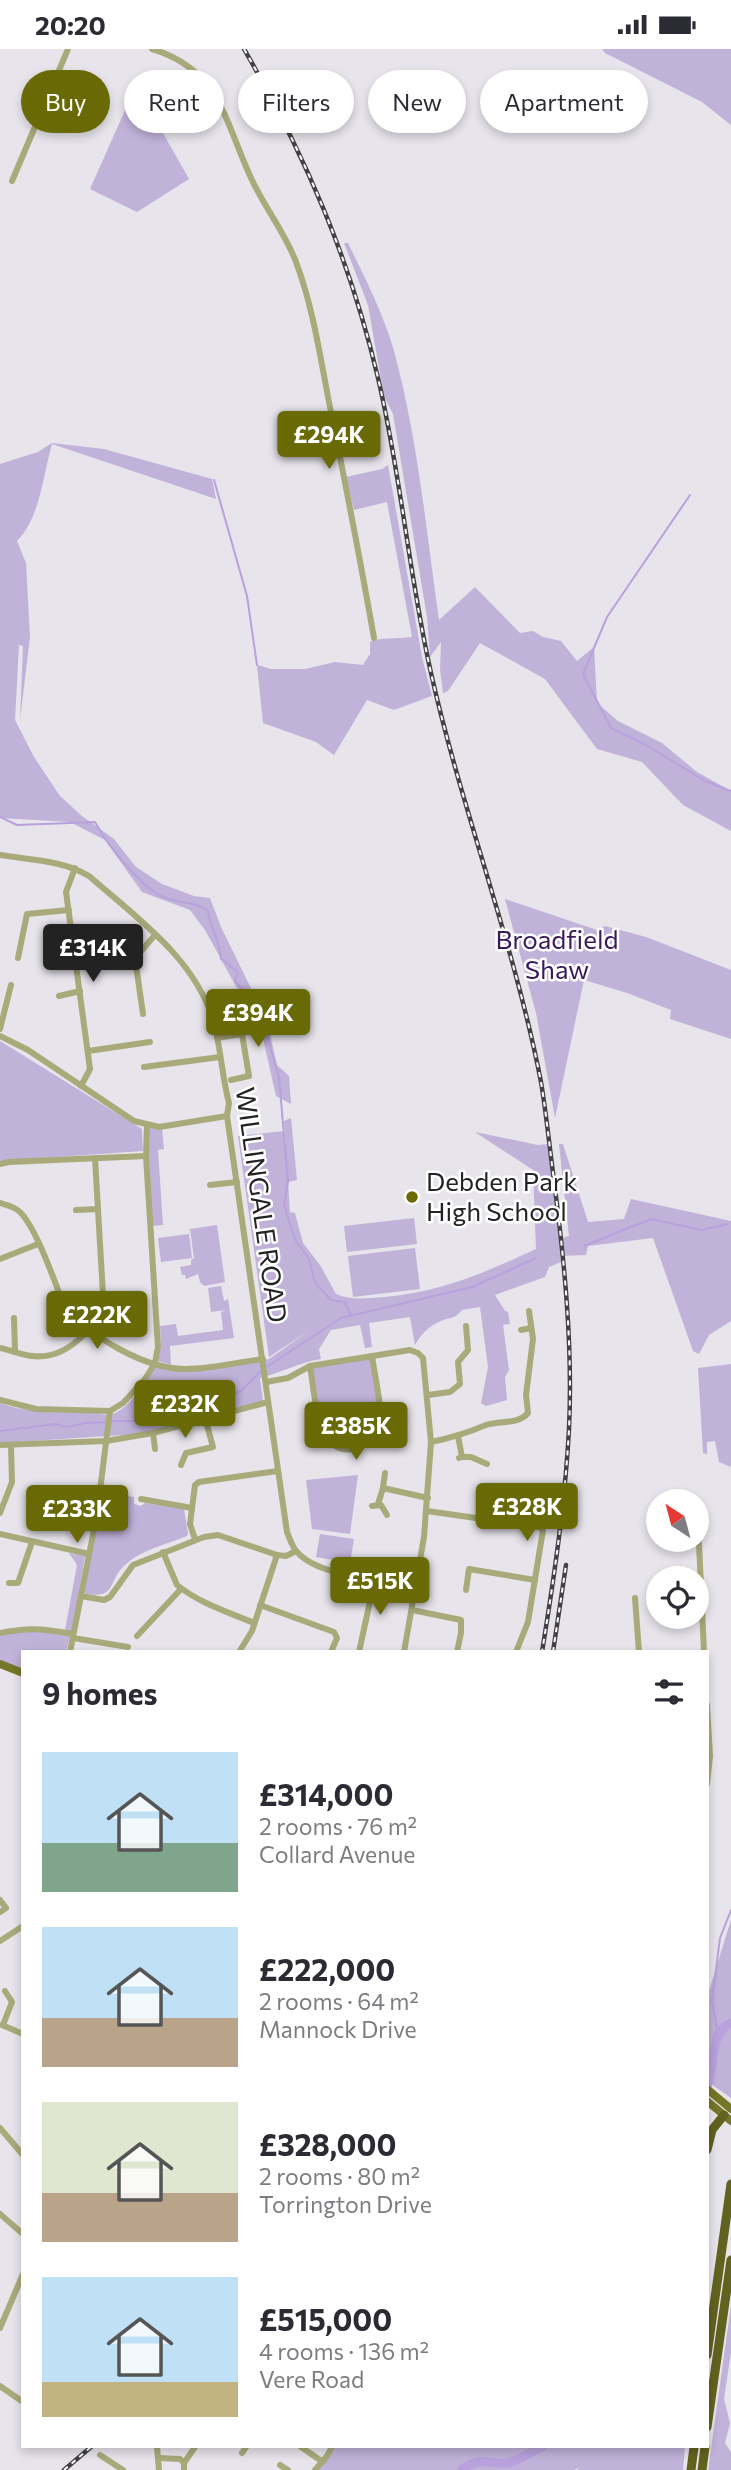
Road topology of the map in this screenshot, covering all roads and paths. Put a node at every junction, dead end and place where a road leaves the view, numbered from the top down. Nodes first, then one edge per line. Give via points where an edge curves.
1 (68, 49) edge
2 (152, 49) edge
3 (12, 181) dead end
4 (374, 638) dead end
5 (0, 855) edge
6 (75, 867) junction
7 (69, 910) junction
8 (155, 935) junction
9 (18, 958) dead end
10 (11, 985) dead end
11 (80, 991) junction
12 (59, 996) dead end
13 (143, 1014) dead end
14 (0, 1029) edge
15 (0, 1036) edge
16 (217, 1038) junction
17 (150, 1042) dead end
18 (88, 1051) junction
19 (220, 1057) junction
20 (144, 1067) dead end
21 (231, 1080) dead end
22 (81, 1086) junction
23 (228, 1116) junction
24 (147, 1125) junction
25 (146, 1156) junction
26 (95, 1158) junction
27 (0, 1164) edge
28 (237, 1182) junction
29 (210, 1185) dead end
30 (0, 1203) edge
31 (98, 1209) junction
32 (76, 1210) dead end
33 (38, 1244) junction
34 (0, 1259) edge
35 (529, 1311) dead end
36 (14, 1318) dead end
37 (466, 1326) dead end
38 (88, 1328) junction
39 (531, 1328) junction
40 (520, 1330) dead end
41 (0, 1348) edge
42 (15, 1352) junction
43 (372, 1356) junction
44 (155, 1363) junction
45 (264, 1365) junction
46 (310, 1366) junction
47 (266, 1382) junction
48 (428, 1395) junction
49 (0, 1400) edge
50 (268, 1402) junction
51 (108, 1418) junction
52 (205, 1418) junction
53 (153, 1433) junction
54 (458, 1436) junction
55 (106, 1441) junction
56 (431, 1442) junction
57 (0, 1445) edge
58 (11, 1446) junction
59 (155, 1449) dead end
60 (487, 1464) dead end
61 (181, 1465) dead end
62 (278, 1471) junction
63 (385, 1473) dead end
64 (383, 1488) junction
65 (47, 1492) dead end
66 (428, 1498) junction
67 (141, 1499) dead end
68 (99, 1502) junction
69 (192, 1508) junction
70 (427, 1511) junction
71 (0, 1513) edge
72 (387, 1515) dead end
73 (0, 1534) edge
74 (195, 1539) junction
75 (32, 1542) junction
76 (296, 1551) junction
77 (163, 1552) junction
78 (699, 1552) edge
79 (89, 1554) junction
80 (277, 1555) junction
81 (372, 1577) junction
82 (535, 1580) junction
83 (417, 1582) junction
84 (9, 1583) dead end
85 (181, 1589) junction
86 (466, 1590) dead end
87 (80, 1596) junction
88 (635, 1598) dead end
89 (260, 1605) junction
90 (414, 1611) junction
91 (254, 1623) junction
92 (0, 1633) edge
93 (73, 1636) junction
94 (137, 1636) dead end
95 (128, 1647) dead end
96 (70, 1650) edge
97 (240, 1650) edge
98 (332, 1650) edge
99 (359, 1650) edge
100 (406, 1650) edge
101 (457, 1650) edge
102 (517, 1650) edge
103 (639, 1650) edge
104 (704, 1650) edge
105 (0, 1664) edge
106 (21, 1672) edge
107 (1, 1899) edge
108 (0, 1912) edge
109 (21, 1927) edge
110 (0, 1941) edge
111 (5, 1991) dead end
112 (2, 2025) edge
113 (21, 2033) edge
114 (709, 2095) edge
115 (729, 2114) edge
116 (0, 2128) edge
117 (709, 2142) edge
118 (21, 2153) edge
119 (731, 2183) edge
120 (0, 2214) edge
121 (21, 2232) edge
122 (731, 2260) edge
123 (21, 2279) edge
124 (0, 2328) edge
125 (709, 2341) edge
126 (0, 2386) edge
127 (21, 2401) edge
128 (709, 2413) edge
129 (158, 2448) edge
130 (194, 2448) edge
131 (302, 2448) edge
132 (331, 2448) edge
133 (694, 2448) edge
134 (705, 2448) edge
135 (100, 2455) dead end
136 (159, 2458) junction
137 (323, 2462) junction
138 (280, 2465) dead end
139 (184, 2466) edge
140 (123, 2470) edge
141 (159, 2470) edge
142 (288, 2470) edge
143 (315, 2470) edge
144 (691, 2470) edge
145 (702, 2470) edge

1 - 3 street
2 - 4 street via 186,63 216,98 254,186 298,265
5 - 6 street, WILLINGALE ROAD
6 - 7 street via 66,892
6 - 8 street, WILLINGALE ROAD
7 - 9 street via 27,914
7 - 11 street
8 - 13 street via 135,958
8 - 16 street, WILLINGALE ROAD via 192,974
10 - 14 street
11 - 12 street
11 - 18 street
15 - 22 street
16 - 19 street, WILLINGALE ROAD
16 - 21 street via 242,1034 250,1076
17 - 18 street
18 - 22 street via 90,1069
19 - 20 street
19 - 23 street, WILLINGALE ROAD
22 - 24 street
23 - 24 street
23 - 28 street, WILLINGALE ROAD
24 - 25 street
25 - 26 street
25 - 44 street via 158,1347
26 - 27 street
26 - 31 street
28 - 29 street
28 - 45 street, WILLINGALE ROAD
30 - 33 street via 20,1212
31 - 32 street
31 - 38 street via 103,1295 101,1308
33 - 34 street
33 - 38 street via 64,1305
35 - 39 street
36 - 42 street
37 - 48 street via 468,1350 458,1362 460,1384 450,1392
38 - 42 street via 77,1342 47,1356
38 - 44 street via 134,1357
39 - 40 street
39 - 54 street via 526,1416
41 - 42 street
43 - 46 street
43 - 46 street via 381,1421 365,1445 352,1449 337,1447 326,1438
43 - 48 street via 410,1350 418,1353
44 - 45 street via 186,1370
44 - 51 street
45 - 47 street, WILLINGALE ROAD
46 - 47 street via 288,1378
47 - 50 street, WILLINGALE ROAD
48 - 56 street
49 - 51 street
50 - 52 street
50 - 62 street, WILLINGALE ROAD
51 - 55 street
52 - 53 street
52 - 61 street via 213,1447 186,1453
53 - 55 street
53 - 59 street
54 - 56 street
54 - 60 street via 460,1457
55 - 58 street
55 - 68 street
56 - 66 street
57 - 58 street
58 - 71 street via 12,1482
62 - 69 street via 199,1482
62 - 76 street, WILLINGALE ROAD via 287,1532
63 - 64 street
64 - 66 street
64 - 72 street via 375,1505
65 - 68 street
66 - 70 street
67 - 69 street
68 - 79 street
69 - 74 street via 190,1524
70 - 82 street via 539,1527
70 - 83 street
73 - 75 street
74 - 77 street
74 - 80 street via 218,1535
75 - 79 street
75 - 84 street via 22,1577 18,1583
76 - 80 street
76 - 81 street via 327,1570
77 - 85 street
77 - 87 street via 133,1565 110,1597
78 - 104 street
79 - 87 street
80 - 89 street
81 - 83 street
81 - 99 street
82 - 86 street via 469,1569
82 - 102 street
83 - 90 street
85 - 91 street
85 - 94 street
87 - 93 street
88 - 103 street
89 - 91 street
89 - 98 street via 334,1632 337,1638
90 - 100 street
90 - 101 street via 461,1620
91 - 97 street
92 - 93 street via 38,1628
93 - 95 street
93 - 96 street
105 - 106 main road
107 - 108 street via 6,1908
109 - 110 street
111 - 112 street via 12,2002
112 - 113 street
114 - 115 main road
115 - 117 highway via 712,2130
116 - 118 street
119 - 125 highway
120 - 121 street
122 - 128 highway
123 - 124 street
126 - 127 street
129 - 136 street
130 - 139 street
131 - 137 street
132 - 137 street
133 - 144 highway
134 - 145 highway
135 - 140 street
136 - 139 street via 180,2459
136 - 141 street
137 - 143 street
138 - 142 street

